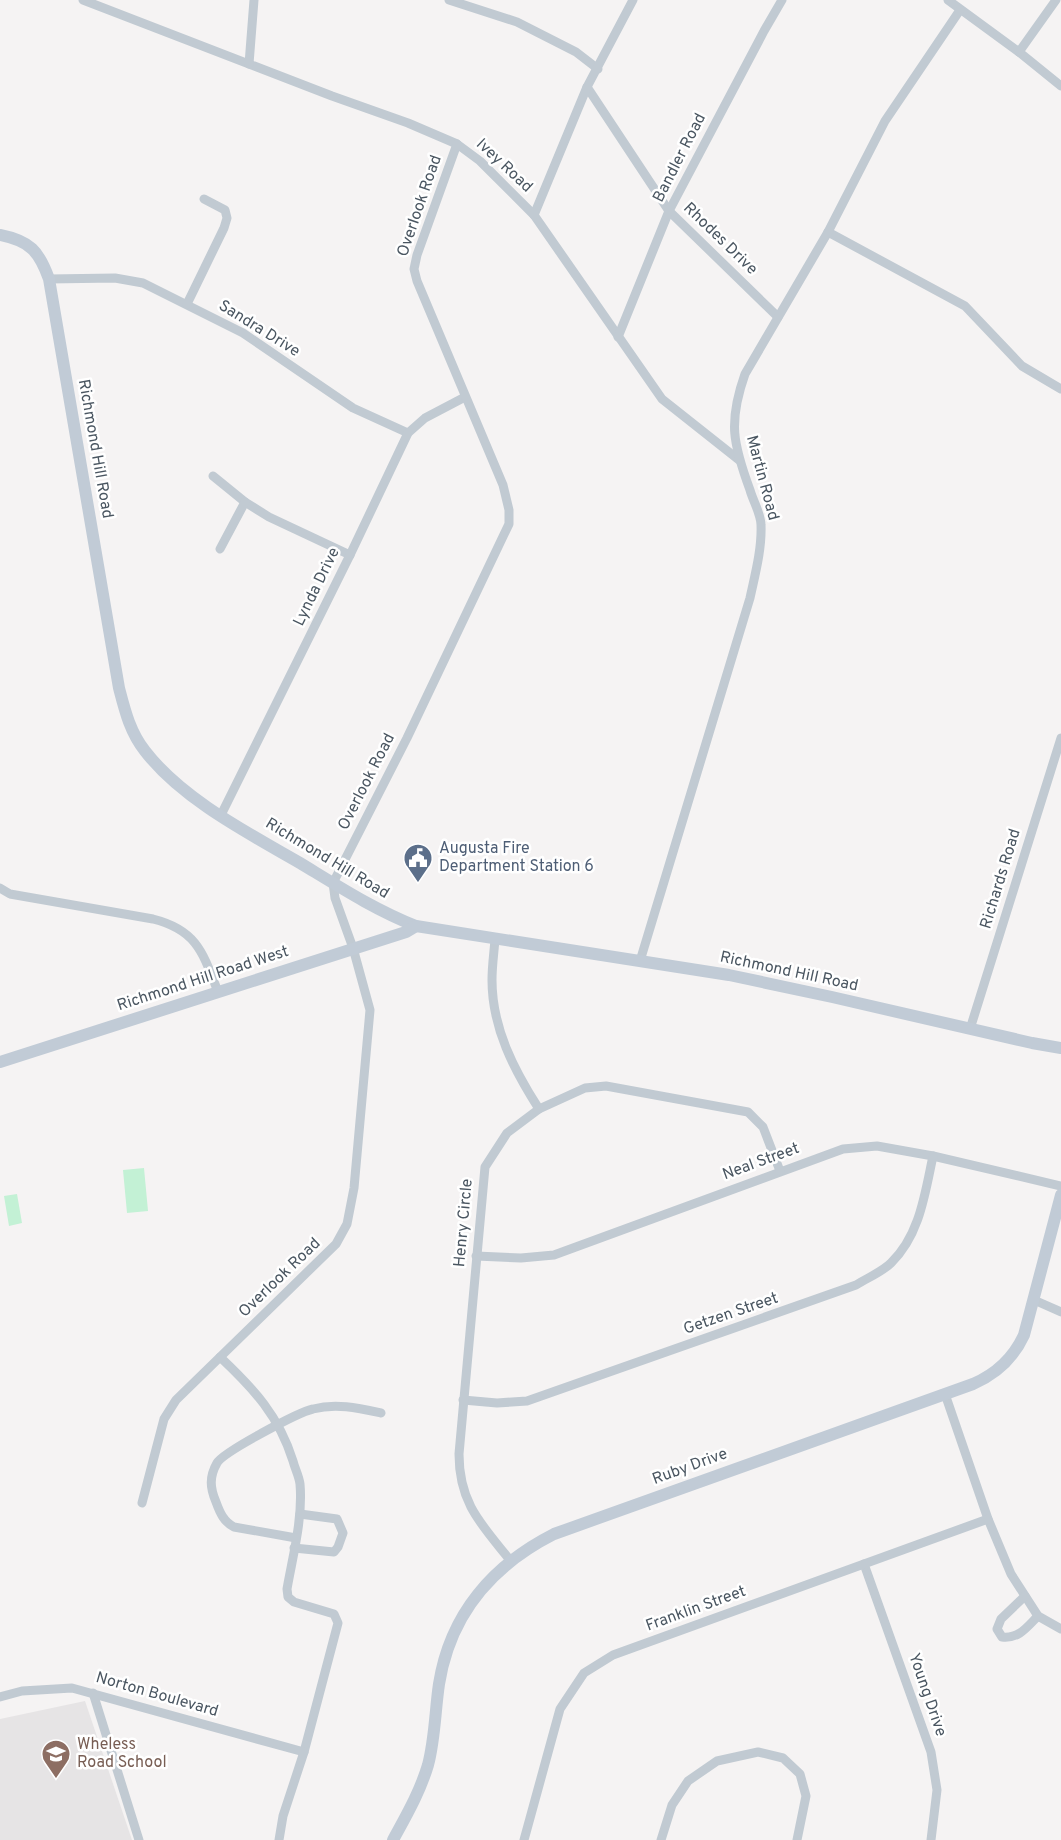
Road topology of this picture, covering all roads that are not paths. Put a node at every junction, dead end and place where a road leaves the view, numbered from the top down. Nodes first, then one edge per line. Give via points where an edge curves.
1 (83, 0) edge
2 (254, 0) edge
3 (449, 0) edge
4 (633, 0) edge
5 (783, 0) edge
6 (948, 0) edge
7 (1056, 0) edge
8 (960, 10) junction
9 (1019, 52) junction
10 (249, 64) junction
11 (598, 69) junction
12 (1061, 86) edge
13 (587, 87) junction
14 (457, 144) junction
15 (204, 199) dead end
16 (669, 211) junction
17 (534, 215) junction
18 (828, 232) junction
19 (0, 235) edge
20 (49, 279) junction
21 (187, 304) junction
22 (778, 317) junction
23 (618, 337) junction
24 (1061, 389) edge
25 (465, 397) junction
26 (408, 433) junction
27 (739, 461) junction
28 (213, 476) dead end
29 (245, 502) junction
30 (219, 549) dead end
31 (350, 555) junction
32 (1061, 738) edge
33 (1059, 749) edge
34 (220, 815) junction
35 (333, 883) junction
36 (0, 888) edge
37 (416, 926) junction
38 (495, 939) junction
39 (353, 948) junction
40 (640, 961) junction
41 (218, 992) junction
42 (970, 1029) junction
43 (1061, 1048) edge
44 (0, 1062) edge
45 (539, 1109) junction
46 (933, 1156) junction
47 (780, 1171) junction
48 (1061, 1186) edge
49 (1061, 1195) edge
50 (476, 1256) junction
51 (1034, 1300) junction
52 (1061, 1312) edge
53 (220, 1357) junction
54 (945, 1394) junction
55 (463, 1400) junction
56 (381, 1413) dead end
57 (278, 1426) junction
58 (142, 1503) dead end
59 (300, 1514) junction
60 (988, 1519) junction
61 (295, 1543) junction
62 (510, 1560) junction
63 (864, 1564) junction
64 (1026, 1596) junction
65 (1038, 1616) junction
66 (1061, 1629) edge
67 (93, 1693) junction
68 (0, 1697) edge
69 (304, 1752) junction
70 (139, 1840) edge
71 (279, 1840) edge
72 (393, 1840) edge
73 (524, 1840) edge
74 (661, 1840) edge
75 (797, 1840) edge
76 (931, 1840) edge

1 - 10 street, Ivey Road
2 - 10 street
3 - 11 street via 517,22 576,52
4 - 11 street
5 - 16 street, Bandler Road
6 - 8 street
7 - 9 street
8 - 9 street
8 - 18 street, Martin Road via 885,122
9 - 12 street
10 - 14 street, Ivey Road
11 - 13 street
13 - 16 street, Rhodes Drive
13 - 17 street
14 - 17 street, Ivey Road via 480,161
14 - 25 street, Overlook Road via 414,268
15 - 21 street via 225,210 227,218
16 - 22 street, Rhodes Drive
16 - 23 street, Bandler Road
17 - 23 street, Ivey Road
18 - 22 street, Martin Road
18 - 24 street via 965,306 1022,366
19 - 20 street, Richmond Hill Road via 19,239 35,251
20 - 21 street, Sandra Drive via 134,280
20 - 34 street, Richmond Hill Road via 119,688 129,723 155,763
21 - 26 street, Sandra Drive via 243,333 353,408
22 - 27 street, Martin Road via 745,375 736,403 734,432
23 - 27 street, Ivey Road via 662,399
25 - 26 street, Lynda Drive via 425,418
25 - 35 street, Overlook Road via 503,485 509,524
26 - 31 street, Lynda Drive
27 - 40 street, Martin Road via 761,524 750,598
28 - 29 street
29 - 30 street
29 - 31 street
31 - 34 street, Lynda Drive
32 - 33 street, Richards Road
33 - 42 street, Richards Road
34 - 35 street, Richmond Hill Road
35 - 37 street, Richmond Hill Road
35 - 39 street, Overlook Road
36 - 41 street via 10,894 176,926 198,945
37 - 38 street, Richmond Hill Road
37 - 39 street, Richmond Hill Road West
38 - 40 street, Richmond Hill Road
38 - 45 street via 492,982 500,1031 518,1076
39 - 41 street, Richmond Hill Road West
39 - 53 street, Overlook Road via 370,1010 354,1188 347,1224 336,1244
40 - 42 street, Richmond Hill Road via 729,975
41 - 44 street, Richmond Hill Road West
42 - 43 street, Richmond Hill Road
45 - 47 street, Henry Circle via 585,1088 606,1086 748,1112 763,1127
45 - 50 street, Henry Circle via 507,1133 485,1167
46 - 47 street, Neal Street via 877,1146 843,1149
46 - 48 street, Neal Street
46 - 55 street, Getzen Street via 920,1215 905,1244 891,1263 856,1285 527,1401
47 - 50 street, Neal Street via 554,1255
49 - 51 street, Ruby Drive
50 - 55 street, Henry Circle
51 - 52 street
51 - 54 street, Ruby Drive via 1024,1335 1008,1361 987,1378
53 - 57 street via 251,1386
53 - 58 street, Overlook Road via 176,1400 164,1419
54 - 60 street
54 - 62 street, Ruby Drive via 562,1530
55 - 62 street, Henry Circle via 459,1464 465,1494 475,1516
56 - 57 street via 333,1405 297,1414
57 - 59 street via 300,1482
57 - 61 street via 218,1460 210,1488 229,1524
59 - 61 street
59 - 61 street via 337,1519 342,1533 334,1552
60 - 63 street, Franklin Street
60 - 64 street via 1011,1574
61 - 69 street via 288,1597 329,1612 338,1623
62 - 72 street, Ruby Drive via 471,1602 450,1642 439,1682 428,1766
63 - 73 street, Franklin Street via 613,1655 584,1673 560,1708
63 - 76 street, Young Drive via 931,1752 937,1790
64 - 65 street
64 - 65 street via 1001,1619 997,1629 1002,1637 1012,1638
65 - 66 street
67 - 68 street, Norton Boulevard via 72,1688 22,1691
67 - 69 street, Norton Boulevard
67 - 70 street
69 - 71 street
74 - 75 street via 672,1805 688,1781 717,1761 758,1752 783,1758 800,1774 806,1796

